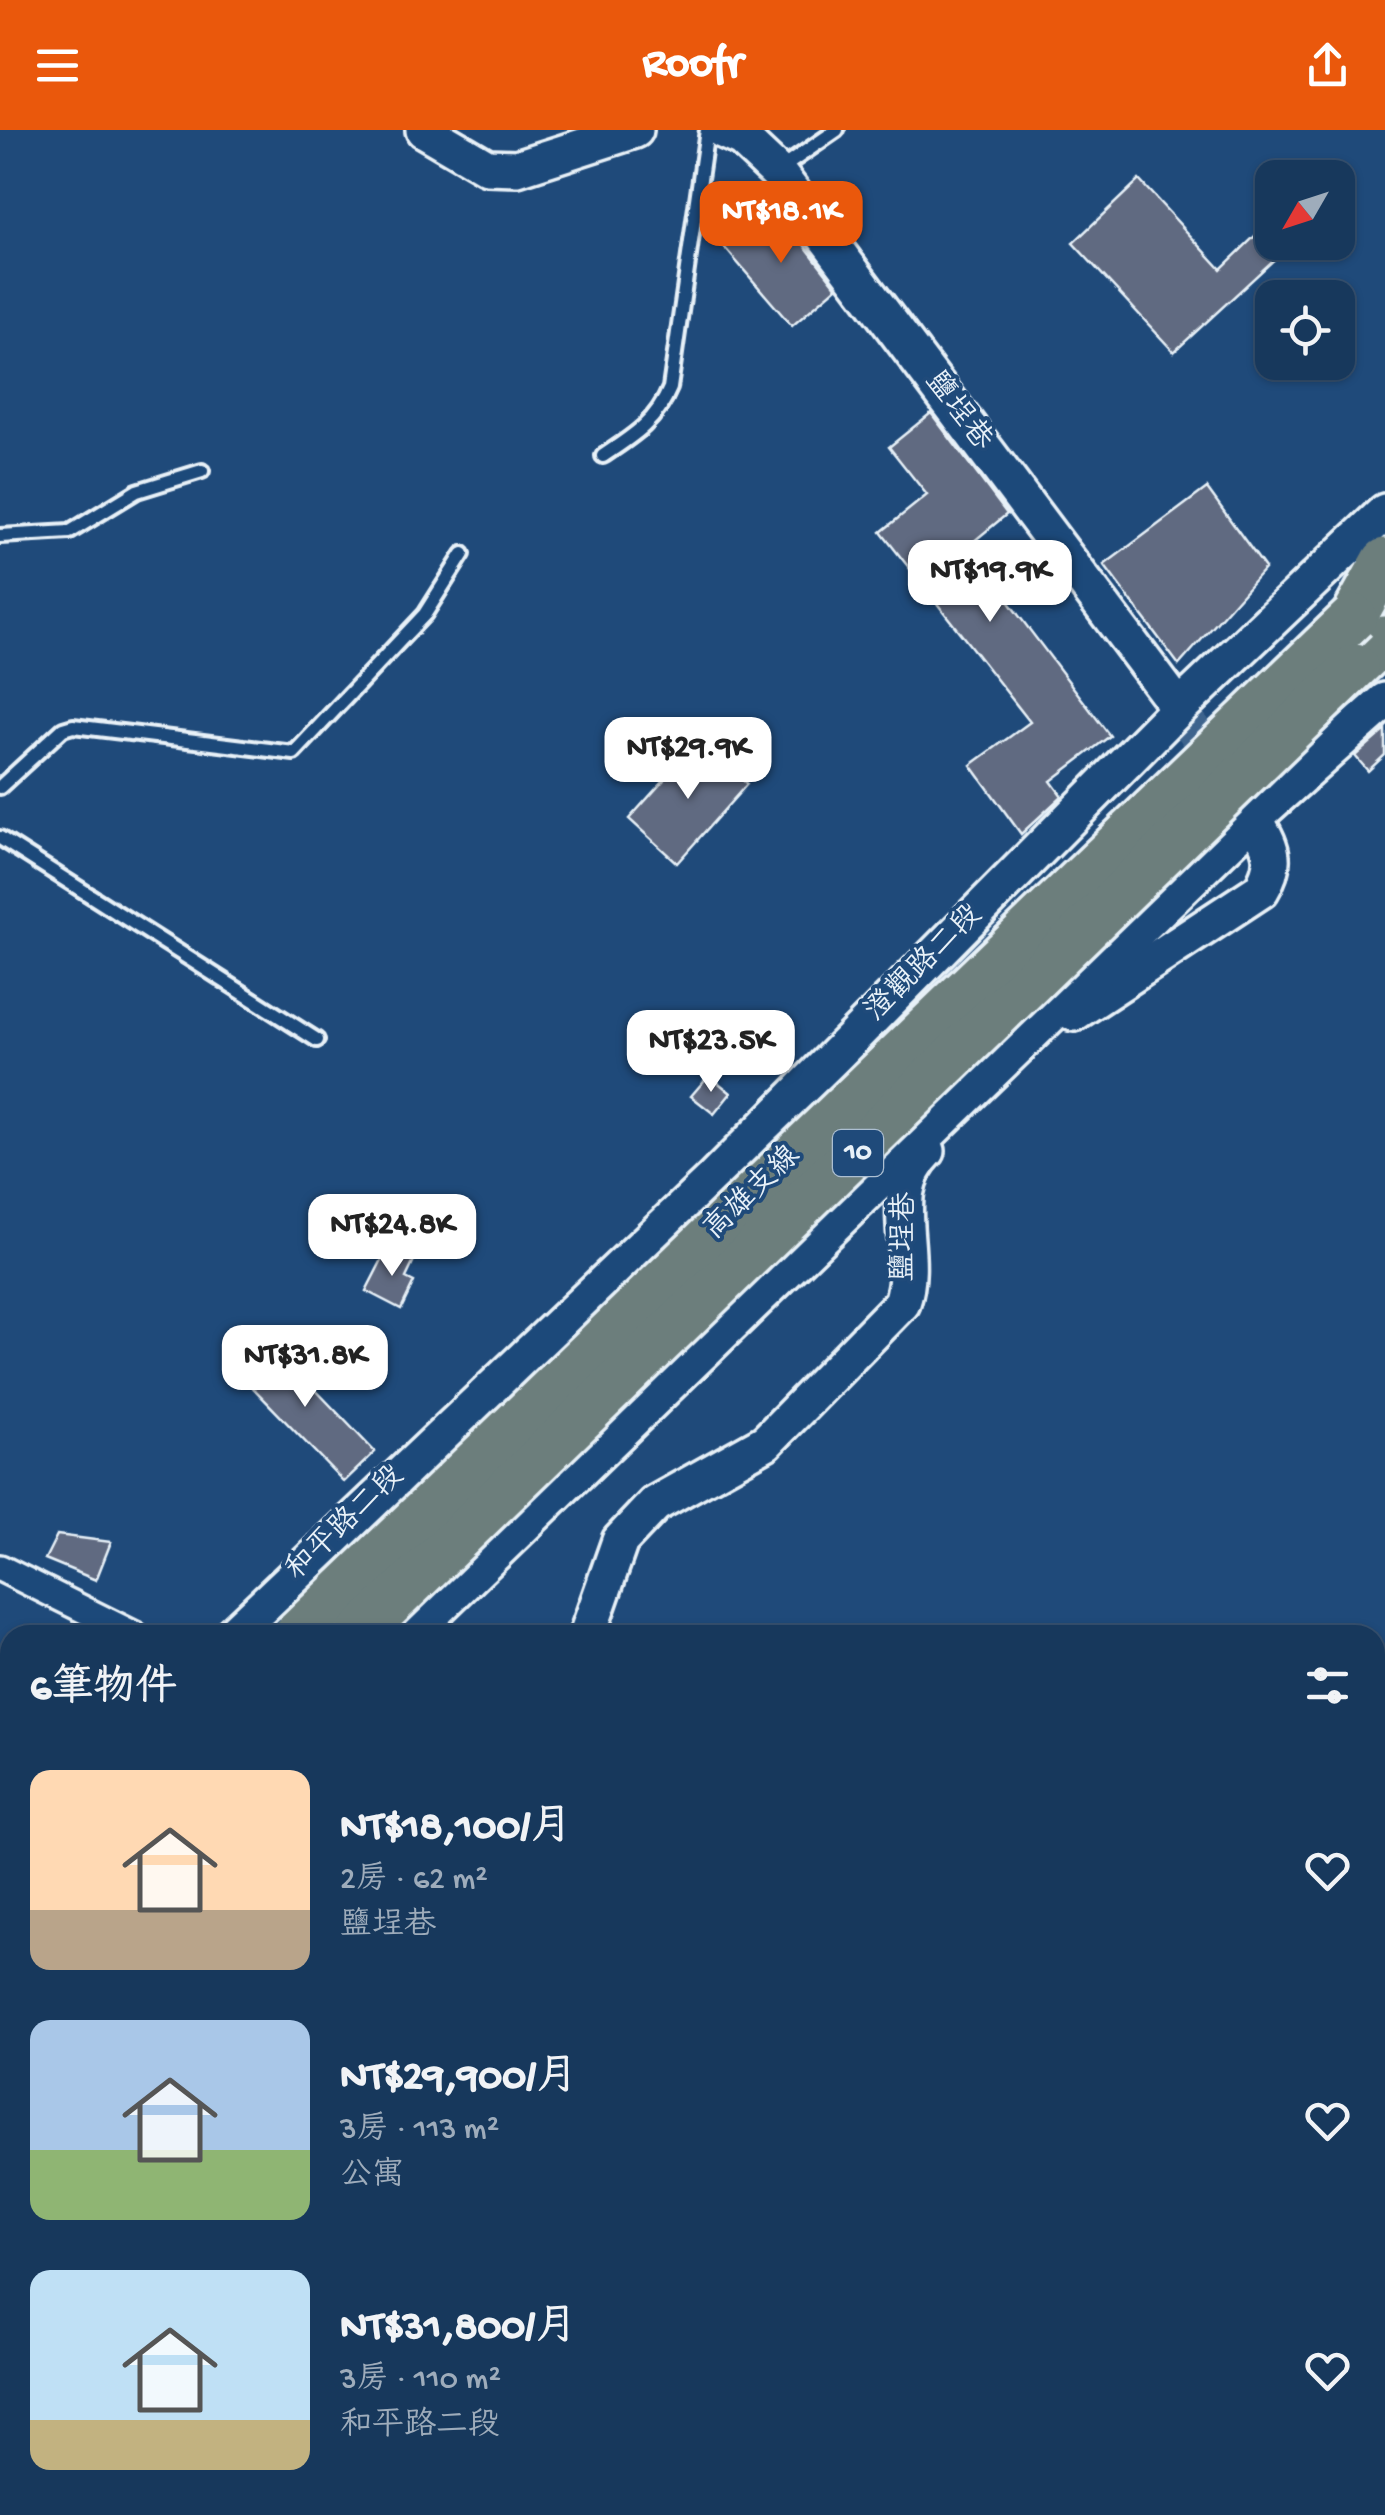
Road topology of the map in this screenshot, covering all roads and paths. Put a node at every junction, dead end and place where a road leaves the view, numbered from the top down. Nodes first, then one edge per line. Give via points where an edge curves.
1 (424, 130) edge
2 (635, 130) edge
3 (707, 130) edge
4 (722, 130) edge
5 (837, 130) edge
6 (778, 172) junction
7 (603, 456) dead end
8 (202, 470) dead end
9 (1385, 512) edge
10 (0, 536) edge
11 (463, 554) dead end
12 (1385, 561) edge
13 (1373, 631) edge
14 (1385, 700) edge
15 (1179, 708) junction
16 (0, 788) edge
17 (1254, 818) junction
18 (0, 838) edge
19 (317, 1040) dead end
20 (418, 1454) joint
21 (0, 1568) edge
22 (115, 1625) edge
23 (242, 1625) edge
24 (307, 1625) edge
25 (368, 1625) edge
26 (420, 1625) edge
27 (591, 1625) edge

1 - 2 street via 486,167 517,168
3 - 7 lane via 670,388 644,429
4 - 6 street, 鹽埕巷
5 - 6 lane
6 - 15 street, 鹽埕巷
8 - 10 lane via 137,491 70,532
9 - 15 street, 澄觀路二段
11 - 16 lane via 425,614 294,753 73,726
12 - 13 highway
13 - 24 highway, 高雄支線 / 10, bridge
13 - 25 highway, 高雄支線 / 10, bridge
14 - 17 street
15 - 20 street, 澄觀路二段 via 709,1183
17 - 26 street
17 - 27 street, 鹽埕巷 via 1274,850 1261,890 1050,1031 912,1166 903,1187 908,1286 902,1303 766,1442 655,1504 620,1541
18 - 19 lane
20 - 23 street, 和平路二段
21 - 22 street

